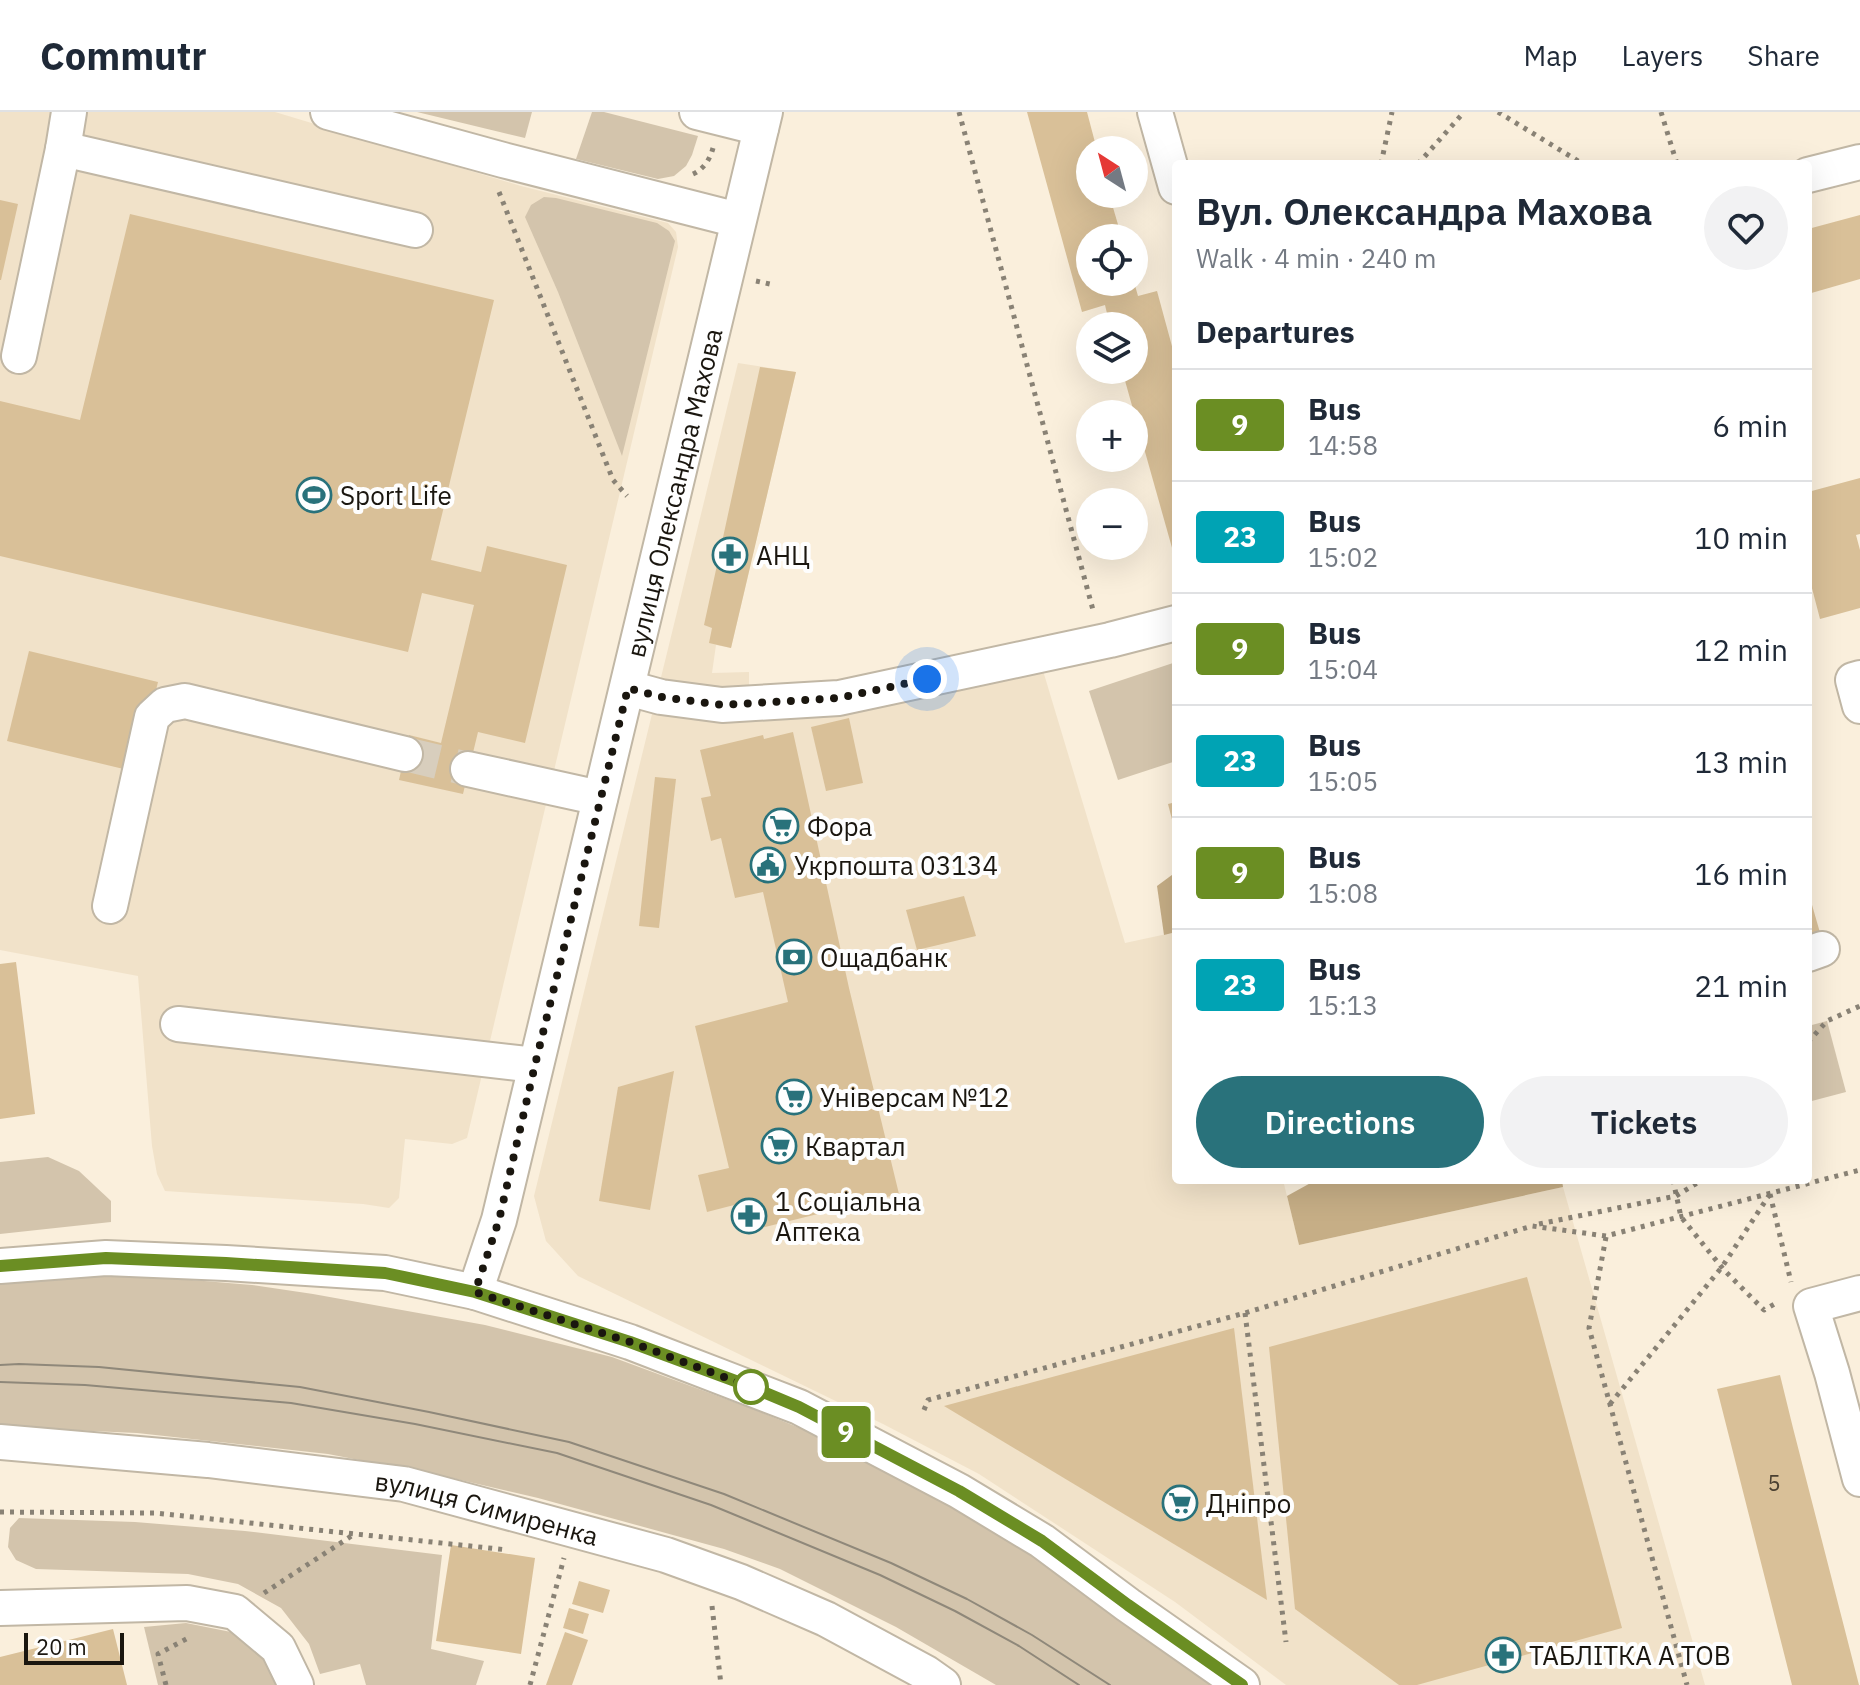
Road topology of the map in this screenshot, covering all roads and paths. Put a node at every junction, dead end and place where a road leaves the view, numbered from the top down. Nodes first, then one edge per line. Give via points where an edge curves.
1 (69, 112) edge
2 (328, 112) edge
3 (697, 112) edge
4 (959, 112) edge
5 (1155, 112) edge
6 (1392, 112) edge
7 (1464, 112) edge
8 (1498, 112) edge
9 (1661, 112) edge
10 (763, 120) edge
11 (63, 149) junction
12 (503, 160) junction
13 (1382, 160) edge
14 (1422, 160) edge
15 (1576, 160) edge
16 (1676, 160) edge
17 (1860, 162) edge
18 (1172, 173) edge
19 (1812, 174) edge
20 (738, 220) junction
21 (415, 230) dead end
22 (19, 356) dead end
23 (627, 496) dead end
24 (1172, 624) edge
25 (1102, 642) junction
26 (1860, 678) edge
27 (628, 688) junction
28 (1860, 706) edge
29 (405, 754) tunnel mouth
30 (468, 769) tunnel mouth
31 (600, 798) junction
32 (110, 906) dead end
33 (1860, 1006) edge
34 (178, 1024) dead end
35 (1812, 1038) edge
36 (535, 1065) junction
37 (1860, 1170) edge
38 (1812, 1182) edge
39 (1674, 1184) edge
40 (1696, 1184) edge
41 (1805, 1184) edge
42 (1770, 1193) junction
43 (1676, 1196) junction
44 (1681, 1217) junction
45 (1532, 1226) junction
46 (1606, 1236) junction
47 (0, 1266) edge
48 (1722, 1267) junction
49 (1790, 1280) dead end
50 (475, 1292) junction
51 (1860, 1293) edge
52 (1783, 1298) dead end
53 (1245, 1313) junction
54 (1610, 1404) junction
55 (924, 1410) dead end
56 (0, 1442) edge
57 (1860, 1479) edge
58 (0, 1512) edge
59 (517, 1551) dead end
60 (564, 1557) dead end
61 (711, 1599) dead end
62 (0, 1608) edge
63 (1286, 1642) dead end
64 (296, 1685) edge
65 (530, 1685) edge
66 (721, 1685) edge
67 (943, 1685) edge
68 (1242, 1685) edge
69 (1687, 1685) edge

1 - 11 street
2 - 12 street
3 - 10 street
4 - 25 path
5 - 18 street
6 - 13 path
7 - 14 path
8 - 15 path
9 - 16 path
10 - 20 street, вулиця Олександра Махова
11 - 21 street
11 - 22 street
12 - 20 street
12 - 23 path via 495,182 613,480
17 - 19 street
20 - 27 street, вулиця Олександра Махова
24 - 25 street
25 - 27 street via 839,698 722,705
26 - 28 street via 1853,680
27 - 31 street, вулиця Олександра Махова
29 - 32 street via 185,701 165,705 152,717
30 - 31 street
31 - 36 street, вулиця Олександра Махова
33 - 35 path via 1827,1021
34 - 36 street
36 - 50 street, вулиця Олександра Махова via 499,1220
37 - 38 path
39 - 43 path
40 - 43 path
41 - 42 path
42 - 44 path
42 - 48 path
42 - 49 path
43 - 44 path
43 - 45 path
44 - 46 path
44 - 48 path
45 - 46 path
45 - 53 path
46 - 54 path via 1589,1328
47 - 50 street via 106,1258 226,1263 385,1273
48 - 52 path via 1764,1310
48 - 54 path
50 - 68 street via 630,1342 799,1407 1042,1541
51 - 57 street via 1811,1306
53 - 55 path via 928,1400
53 - 63 path
54 - 69 path
56 - 67 street, вулиця Симиренка via 404,1484 666,1555 741,1582 826,1619
58 - 59 path via 155,1513
60 - 65 path
61 - 66 path
62 - 64 street via 187,1603 235,1612 278,1648

